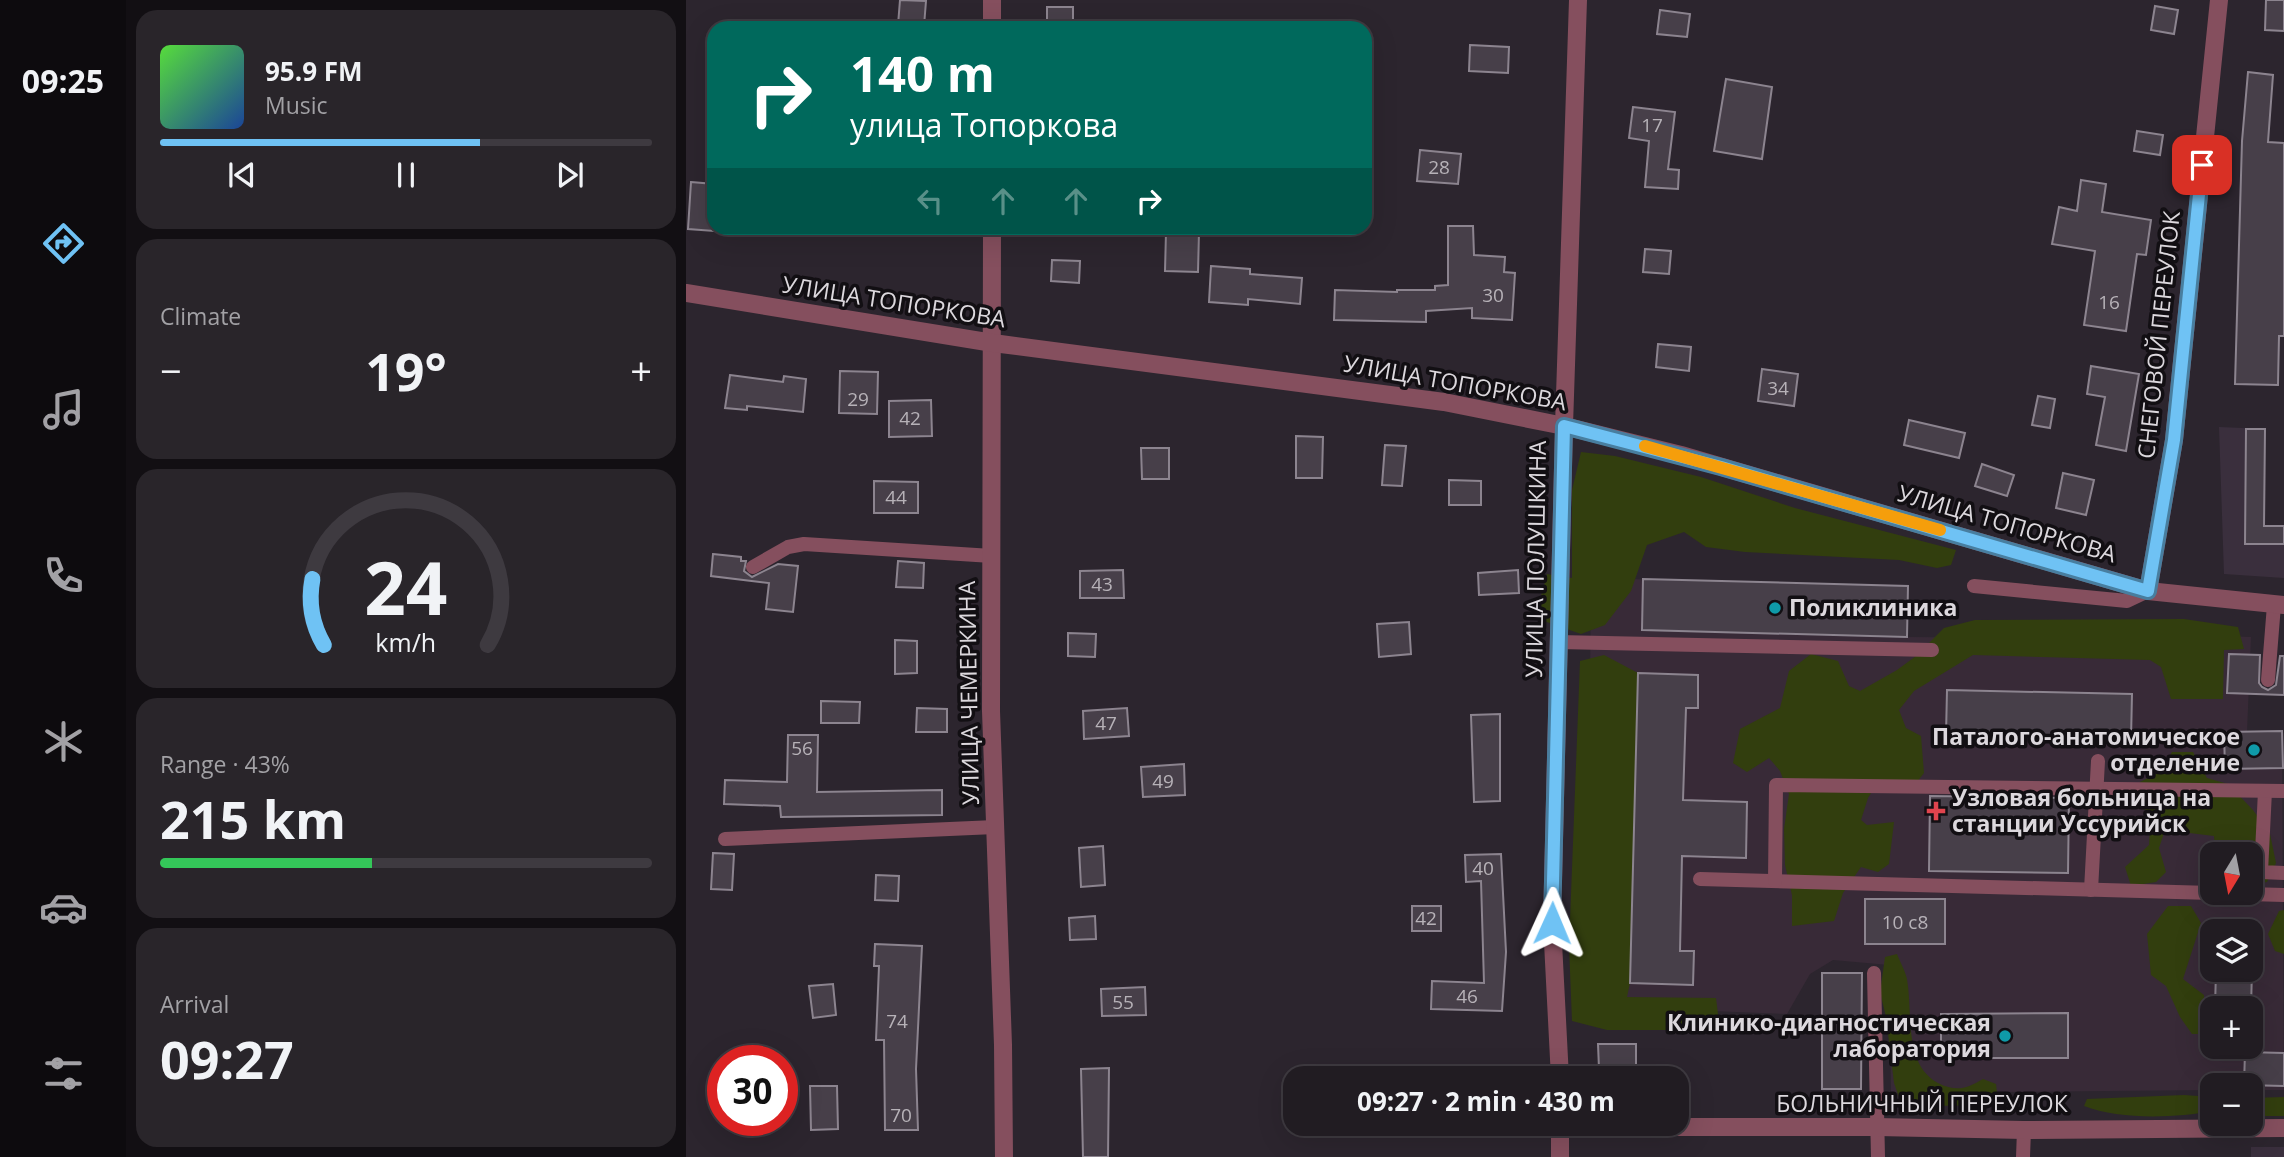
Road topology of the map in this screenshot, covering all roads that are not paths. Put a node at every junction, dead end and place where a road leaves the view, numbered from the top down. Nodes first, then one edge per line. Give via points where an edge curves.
1 (992, 0) edge
2 (1578, 0) edge
3 (2219, 0) edge
4 (992, 21) edge
5 (992, 235) edge
6 (686, 293) edge
7 (993, 343) junction
8 (1564, 426) junction
9 (992, 556) junction
10 (753, 566) dead end
11 (1974, 586) dead end
12 (2148, 591) junction
13 (2279, 605) edge
14 (1558, 642) junction
15 (1932, 650) dead end
16 (2268, 680) dead end
17 (2098, 761) dead end
18 (2096, 789) junction
19 (2265, 791) junction
20 (2284, 791) edge
21 (995, 827) junction
22 (726, 839) dead end
23 (2284, 873) edge
24 (1700, 879) dead end
25 (1775, 881) junction
26 (2091, 890) junction
27 (2284, 895) edge
28 (1874, 973) dead end
29 (1558, 1066) edge
30 (1689, 1126) edge
31 (1877, 1127) junction
32 (2284, 1128) edge
33 (2024, 1130) junction
34 (1560, 1136) edge
35 (1004, 1157) edge
36 (1560, 1157) edge
37 (1878, 1157) edge
38 (2023, 1157) edge

1 - 4 street
2 - 8 street, УЛИЦА ПОЛУШКИНА
3 - 12 street, СНЕГОВОЙ ПЕРЕУЛОК via 2174,440
5 - 7 street, УЛИЦА ЧЕМЕРКИНА
6 - 7 street, УЛИЦА ТОПОРКОВА
7 - 8 street, УЛИЦА ТОПОРКОВА via 1444,402
7 - 9 street, УЛИЦА ЧЕМЕРКИНА
8 - 12 street, УЛИЦА ТОПОРКОВА via 1705,462
8 - 14 street, УЛИЦА ПОЛУШКИНА
9 - 10 lane via 804,544 788,547
9 - 21 street, УЛИЦА ЧЕМЕРКИНА
11 - 12 lane via 2127,601
12 - 13 street, УЛИЦА ТОПОРКОВА
13 - 16 lane
14 - 15 lane
14 - 29 street, УЛИЦА ПОЛУШКИНА via 1552,923
17 - 18 lane
18 - 19 lane
18 - 25 lane via 1776,785
18 - 26 lane
19 - 20 lane
19 - 23 lane via 2262,872
21 - 22 lane
21 - 35 street, УЛИЦА ЧЕМЕРКИНА
24 - 25 lane
25 - 26 lane
26 - 27 lane
28 - 31 lane
30 - 31 street, БОЛЬНИЧНЫЙ ПЕРЕУЛОК
31 - 33 street, БОЛЬНИЧНЫЙ ПЕРЕУЛОК
31 - 37 lane
32 - 33 street, БОЛЬНИЧНЫЙ ПЕРЕУЛОК
33 - 38 lane
34 - 36 street

